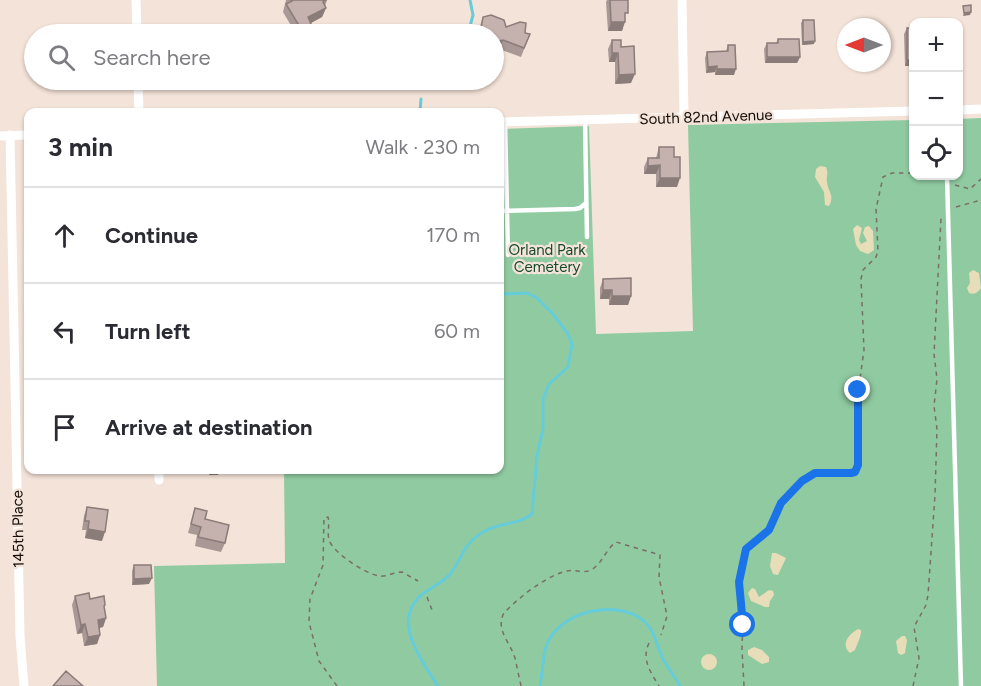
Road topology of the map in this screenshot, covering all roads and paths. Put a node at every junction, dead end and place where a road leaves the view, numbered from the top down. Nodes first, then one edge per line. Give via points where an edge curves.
1 (136, 0) edge
2 (682, 0) edge
3 (137, 24) edge
4 (138, 90) edge
5 (139, 108) edge
6 (981, 109) edge
7 (963, 110) edge
8 (909, 111) edge
9 (684, 117) junction
10 (585, 120) junction
11 (504, 122) edge
12 (24, 135) edge
13 (5, 136) edge
14 (504, 158) edge
15 (909, 173) edge
16 (981, 179) edge
17 (947, 180) edge
18 (949, 180) edge
19 (981, 200) edge
20 (586, 203) junction
21 (948, 209) junction
22 (507, 211) junction
23 (587, 237) dead end
24 (508, 255) dead end
25 (159, 474) edge
26 (159, 480) dead end
27 (418, 581) dead end
28 (427, 597) dead end
29 (432, 610) dead end
30 (661, 635) dead end
31 (649, 643) dead end
32 (24, 686) edge
33 (337, 686) edge
34 (521, 686) edge
35 (659, 686) edge
36 (744, 686) edge
37 (913, 686) edge
38 (961, 686) edge

1 - 3 street
2 - 9 street
4 - 5 street
6 - 7 street
8 - 9 street, South 82nd Avenue
9 - 10 street, South 82nd Avenue
10 - 11 street, South 82nd Avenue
10 - 20 lane
12 - 13 street
13 - 32 street, 145th Place
14 - 22 lane
15 - 36 path via 892,172 883,177 876,209 878,251 862,273 864,350 857,399 858,465 855,472 815,473 802,481 781,503 769,530 744,554 739,589
16 - 18 path via 970,189
17 - 21 lane
19 - 21 path
20 - 22 lane via 575,209
20 - 23 lane
21 - 37 path via 940,222 934,354 937,435 929,585 926,605 914,627 919,658
21 - 38 lane
22 - 24 lane
25 - 26 street
27 - 33 path via 402,572 373,574 350,562 331,545 329,520 324,518 323,566 310,599 309,622 319,661
28 - 29 path
30 - 34 path via 667,616 659,577 660,555 616,542 593,568 556,575 530,591 501,617
31 - 35 path via 647,663

